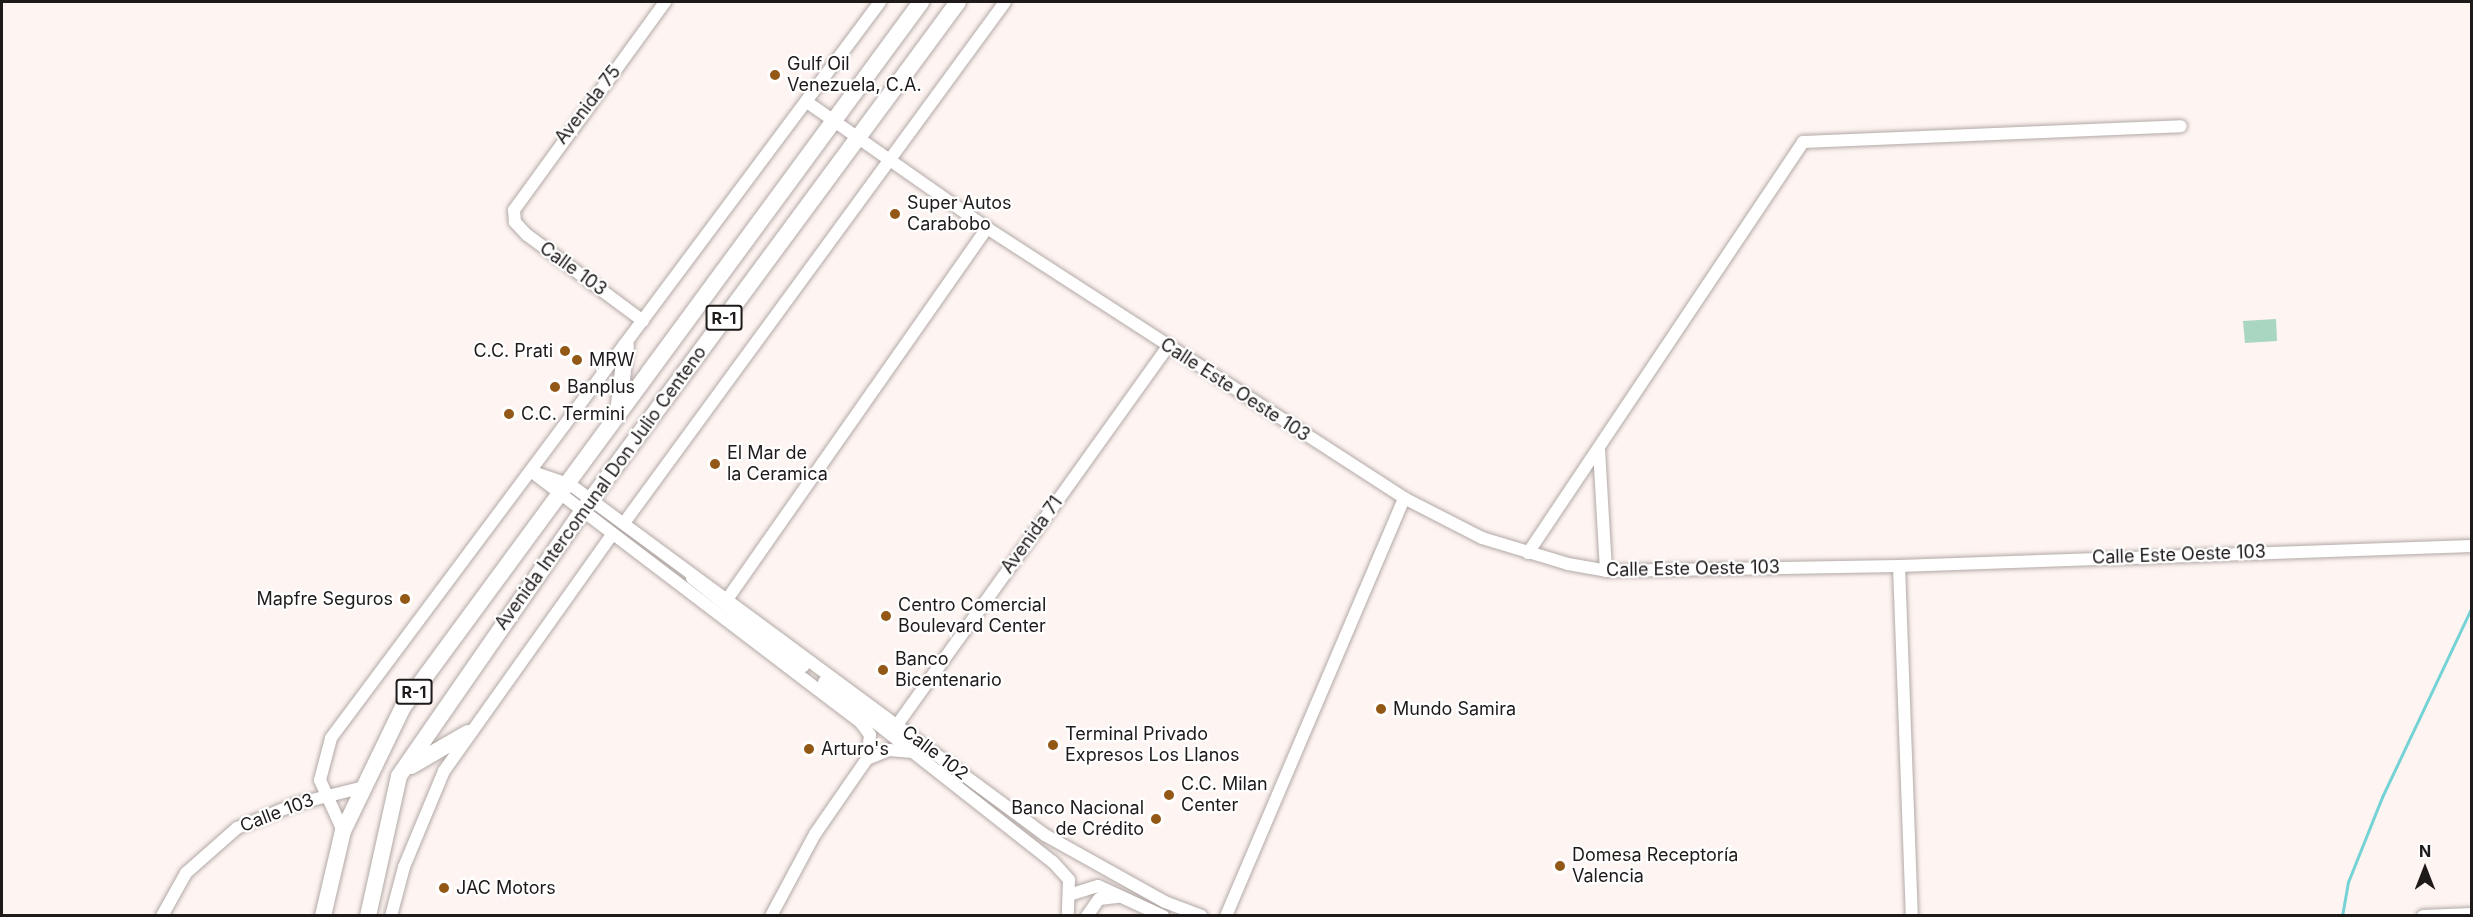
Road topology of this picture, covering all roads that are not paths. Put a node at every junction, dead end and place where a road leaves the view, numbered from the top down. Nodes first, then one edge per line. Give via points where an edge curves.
1 (665, 2) edge
2 (880, 2) edge
3 (921, 2) edge
4 (958, 2) edge
5 (1005, 2) edge
6 (807, 102) junction
7 (835, 121) junction
8 (2181, 126) dead end
9 (858, 136) junction
10 (890, 159) junction
11 (513, 210) joint
12 (987, 228) junction
13 (643, 321) junction
14 (626, 345) junction
15 (1168, 347) junction
16 (618, 416) junction
17 (1599, 449) junction
18 (533, 472) junction
19 (565, 490) junction
20 (1404, 498) junction
21 (587, 507) junction
22 (624, 523) junction
23 (612, 535) junction
24 (2466, 546) edge
25 (1528, 553) junction
26 (1899, 566) junction
27 (683, 568) junction
28 (1606, 571) junction
29 (728, 598) junction
30 (897, 725) junction
31 (468, 733) junction
32 (914, 752) junction
33 (867, 759) junction
34 (399, 776) junction
35 (360, 788) junction
36 (325, 795) junction
37 (343, 831) junction
38 (1072, 894) junction
39 (1117, 897) junction
40 (2472, 914) edge
41 (162, 915) edge
42 (323, 915) edge
43 (368, 915) edge
44 (392, 915) edge
45 (771, 915) edge
46 (1068, 915) edge
47 (1087, 915) edge
48 (1163, 915) edge
49 (1201, 915) edge
50 (1226, 915) edge
51 (1912, 915) edge
52 (2423, 915) edge

1 - 11 street, Avenida 75
2 - 6 street
3 - 7 main road, Avenida Intercomunal Don Julio Centeno / R-1
4 - 9 main road, Avenida Intercomunal Don Julio Centeno / R-1
5 - 10 street, Avenida Intercomunal Don Julio Centeno
6 - 7 street, Calle Este Oeste 103
6 - 13 street
7 - 9 street, Calle Este Oeste 103
7 - 16 main road, Avenida Intercomunal Don Julio Centeno / R-1
8 - 17 street via 1803,142
9 - 10 street, Calle Este Oeste 103
9 - 21 main road, Avenida Intercomunal Don Julio Centeno / R-1
10 - 12 street, Calle Este Oeste 103
10 - 22 street, Avenida Intercomunal Don Julio Centeno
11 - 13 street, Calle 103 via 515,222 527,235
12 - 15 street, Calle Este Oeste 103
12 - 29 street
13 - 14 street
14 - 16 main road
14 - 18 street
15 - 20 street, Calle Este Oeste 103
15 - 30 street, Avenida 71
16 - 19 main road, Avenida Intercomunal Don Julio Centeno / R-1
17 - 25 street
17 - 28 street
18 - 19 street, Calle 102
18 - 36 street via 331,738 320,765
19 - 21 street, Calle 102
19 - 35 main road, Avenida Intercomunal Don Julio Centeno / R-1 via 403,707
20 - 25 street, Calle Este Oeste 103 via 1482,538
20 - 50 street
21 - 22 street, Calle 102
21 - 23 street, Calle 102
21 - 34 main road, Avenida Intercomunal Don Julio Centeno / R-1
22 - 27 street, Calle 102
23 - 31 street, Avenida Intercomunal Don Julio Centeno
23 - 33 street, Calle 102 via 861,723 870,735
24 - 26 street, Calle Este Oeste 103
25 - 28 street, Calle Este Oeste 103
26 - 28 street, Calle Este Oeste 103
26 - 51 street
27 - 29 street, Calle 102
27 - 32 street, Calle 102 via 705,593
29 - 30 street, Calle 102
30 - 49 street, Calle 102 via 1045,835 1165,902
31 - 34 main road
31 - 44 street, Avenida Intercomunal Don Julio Centeno via 424,812
32 - 33 street via 889,750
32 - 38 street, Calle 102 via 1053,862 1069,880
33 - 45 street via 815,834
34 - 43 main road, Avenida Intercomunal Don Julio Centeno / R-1
35 - 36 street, Calle 103
35 - 37 main road, Avenida Intercomunal Don Julio Centeno / R-1
36 - 37 street
36 - 41 street, Calle 103 via 263,816 219,840 186,873
37 - 42 main road, Avenida Intercomunal Don Julio Centeno / R-1
38 - 39 street via 1098,886
38 - 46 street
39 - 47 street via 1099,899
39 - 48 street
40 - 52 street

